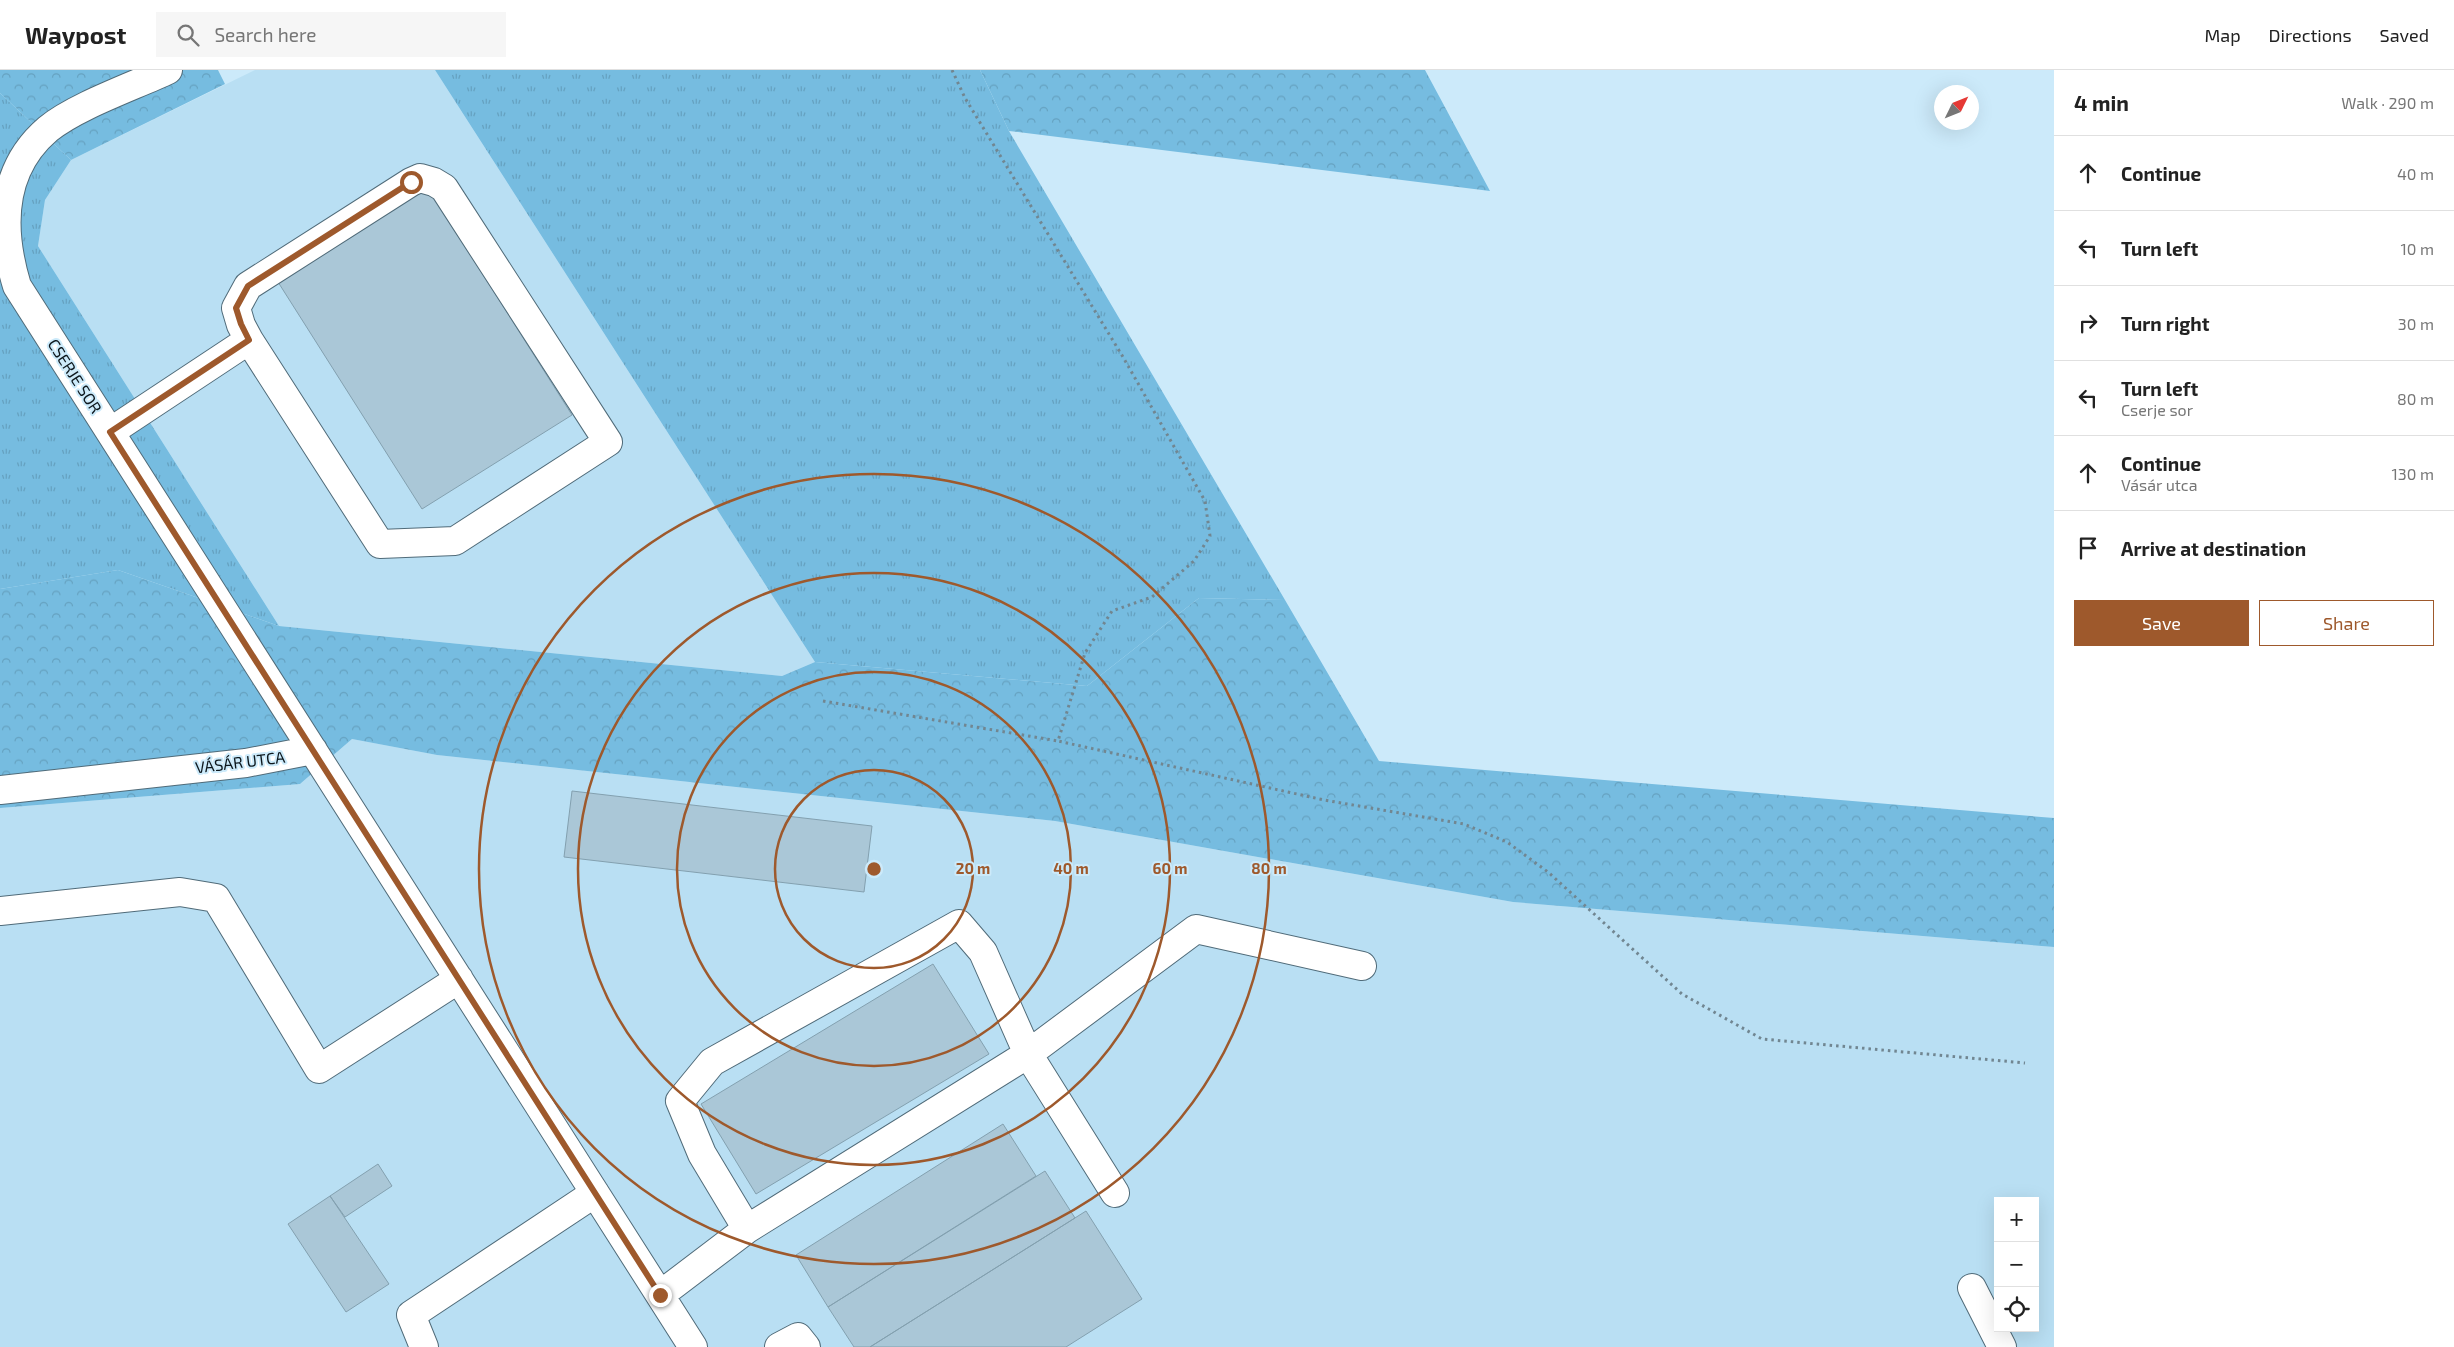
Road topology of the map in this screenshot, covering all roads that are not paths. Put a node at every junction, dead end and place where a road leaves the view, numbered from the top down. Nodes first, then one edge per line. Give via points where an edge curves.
1 (168, 70) edge
2 (249, 340) junction
3 (110, 432) junction
4 (313, 750) junction
5 (0, 790) edge
6 (0, 912) edge
7 (1362, 966) dead end
8 (459, 979) junction
9 (1028, 1054) junction
10 (595, 1192) junction
11 (1114, 1193) dead end
12 (747, 1229) junction
13 (1972, 1288) dead end
14 (660, 1295) junction
15 (424, 1347) edge
16 (693, 1347) edge
17 (779, 1347) edge
18 (806, 1347) edge
19 (2002, 1347) edge

1 - 3 street, CSERJE SOR via 68,116 48,129 19,162 4,204 4,246 17,286
2 - 2 street via 236,308 248,286 420,178 444,188 608,442 455,541 380,544
2 - 3 street
3 - 4 street, CSERJE SOR
4 - 5 street, VÁSÁR UTCA via 246,763
4 - 8 street
6 - 8 street via 180,892 216,898 319,1069
7 - 9 street via 1196,929
8 - 10 street
9 - 11 street
9 - 12 street
9 - 12 street via 983,952 959,924 712,1062 680,1101 702,1154
10 - 14 street
10 - 15 street via 411,1315
12 - 14 street
13 - 19 street
14 - 16 street
17 - 18 street via 798,1337

